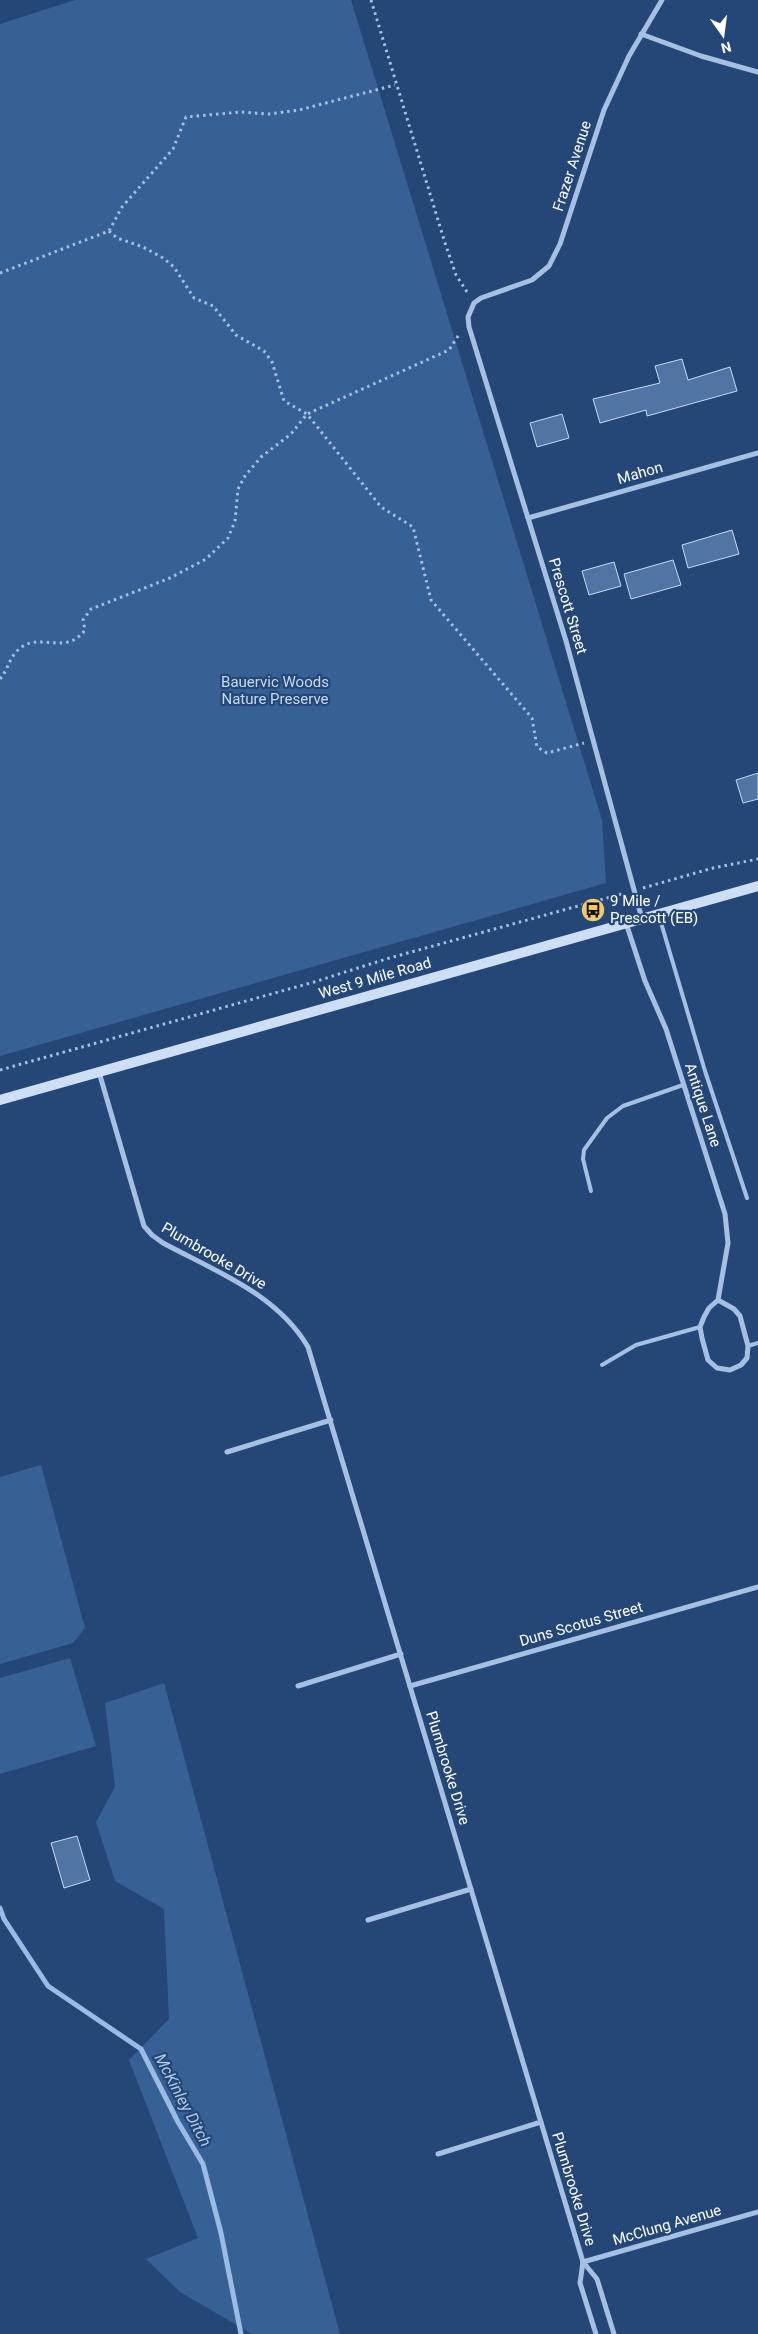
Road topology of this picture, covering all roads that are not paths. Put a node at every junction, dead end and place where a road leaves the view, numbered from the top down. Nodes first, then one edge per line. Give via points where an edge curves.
1 (662, 0) edge
2 (641, 34) junction
3 (758, 72) edge
4 (474, 303) joint
5 (758, 453) edge
6 (528, 518) junction
7 (758, 886) edge
8 (658, 914) junction
9 (642, 919) junction
10 (626, 923) junction
11 (99, 1072) junction
12 (683, 1085) junction
13 (0, 1100) edge
14 (591, 1191) dead end
15 (747, 1198) dead end
16 (718, 1300) junction
17 (700, 1327) junction
18 (758, 1343) edge
19 (748, 1346) junction
20 (602, 1365) dead end
21 (331, 1420) junction
22 (227, 1452) dead end
23 (758, 1587) edge
24 (401, 1654) junction
25 (298, 1686) dead end
26 (410, 1686) junction
27 (471, 1889) junction
28 (368, 1920) dead end
29 (541, 2122) junction
30 (438, 2154) dead end
31 (758, 2212) edge
32 (583, 2262) junction
33 (596, 2334) edge
34 (614, 2334) edge

1 - 2 street, Frazer Avenue
2 - 3 street
2 - 4 street, Frazer Avenue via 604,110 560,244 549,266 532,280
4 - 6 street, Prescott Street via 468,317 469,326
5 - 6 street, Mahon
6 - 9 street, Prescott Street via 594,740
7 - 8 main road, West 9 Mile Road
8 - 9 main road, West 9 Mile Road
8 - 15 lane via 696,1044
9 - 10 main road, West 9 Mile Road
10 - 11 main road, West 9 Mile Road
10 - 12 street, Antique Lane via 645,981 666,1029
11 - 13 main road, West 9 Mile Road
11 - 21 street, Plumbrooke Drive via 144,1226 163,1242 266,1300 289,1320 308,1347
12 - 14 lane via 624,1106 607,1118 584,1150 583,1159
12 - 16 street, Antique Lane via 728,1231
16 - 17 street, Antique Lane via 709,1308
16 - 19 street via 740,1316
17 - 19 street via 708,1360 717,1368 730,1370 741,1365 747,1358
17 - 20 lane via 636,1345
18 - 19 lane
21 - 22 street
21 - 24 street, Plumbrooke Drive
23 - 26 street, Duns Scotus Street
24 - 25 street
24 - 26 street, Plumbrooke Drive
26 - 27 street, Plumbrooke Drive
27 - 28 street
27 - 29 street, Plumbrooke Drive
29 - 30 street, Plumbrooke Drive
29 - 32 street, Plumbrooke Drive
31 - 32 street, McClung Avenue
32 - 33 street, Plumbrooke Drive via 580,2283
32 - 34 street, Plumbrooke Drive via 597,2279

